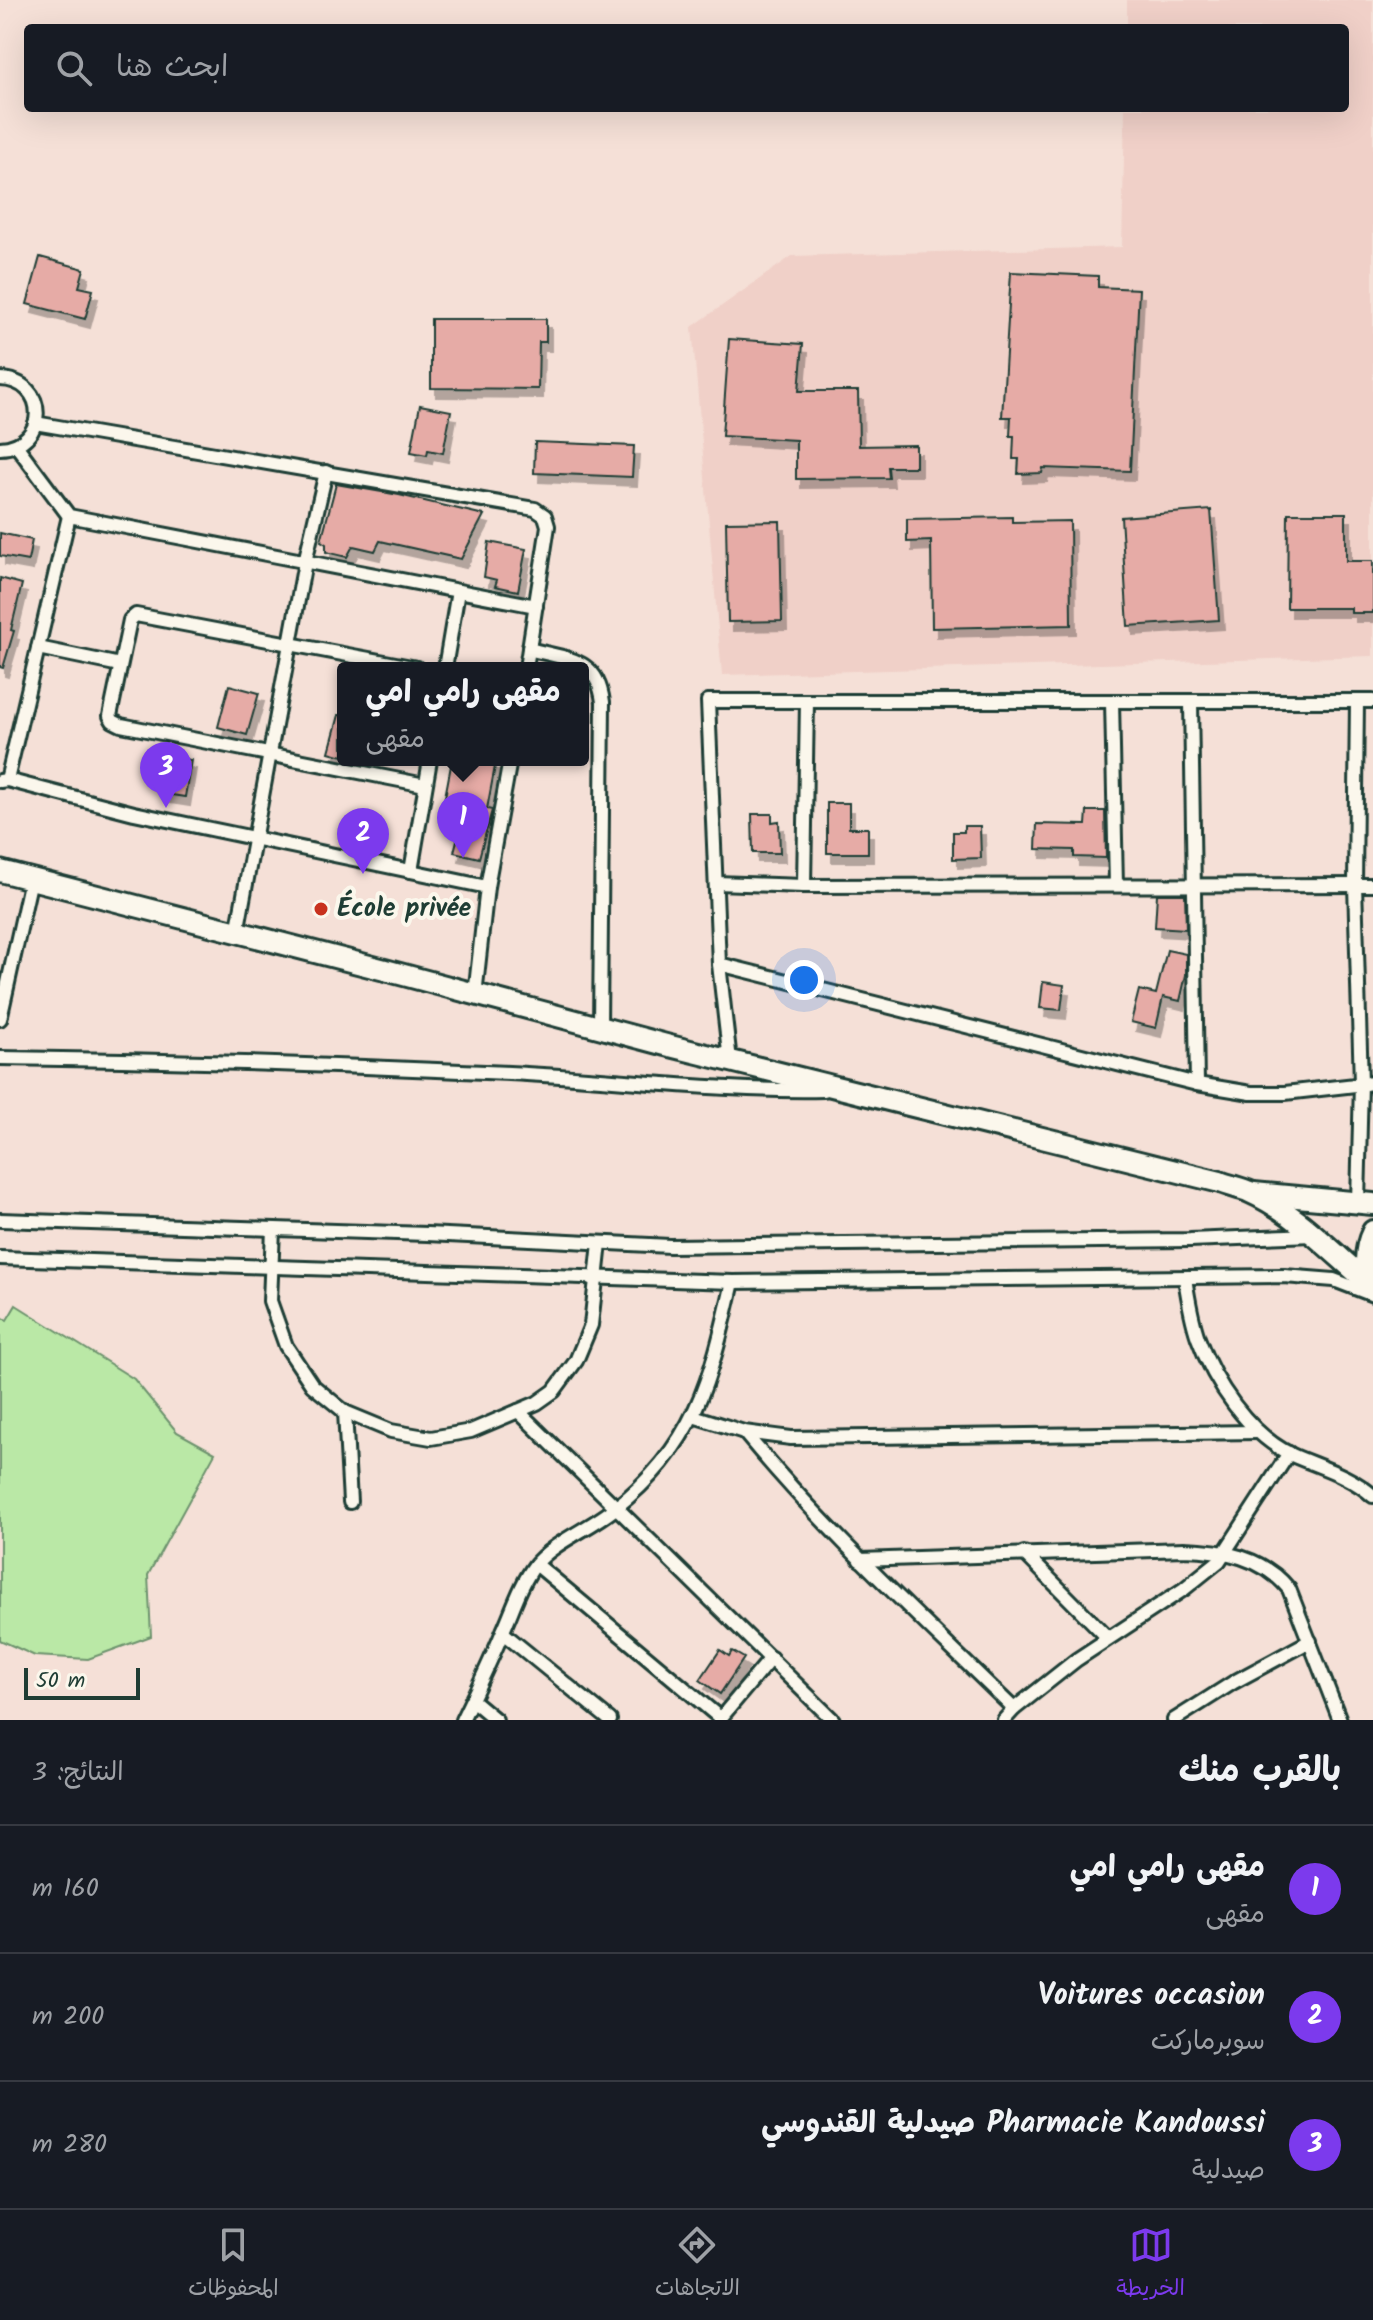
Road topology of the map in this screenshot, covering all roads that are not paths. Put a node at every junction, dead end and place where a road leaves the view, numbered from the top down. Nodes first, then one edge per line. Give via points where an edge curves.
1 (0, 379) edge
2 (35, 423) junction
3 (16, 445) junction
4 (0, 448) edge
5 (326, 472) junction
6 (69, 516) junction
7 (305, 562) junction
8 (458, 591) junction
9 (536, 606) junction
10 (290, 645) junction
11 (38, 648) junction
12 (529, 649) junction
13 (384, 662) edge
14 (446, 662) edge
15 (527, 662) edge
16 (576, 662) edge
17 (120, 665) junction
18 (589, 667) edge
19 (807, 701) junction
20 (1112, 701) junction
21 (1191, 701) junction
22 (1357, 701) junction
23 (1373, 701) edge
24 (270, 754) junction
25 (429, 766) edge
26 (509, 766) edge
27 (4, 781) edge
28 (425, 785) junction
29 (254, 838) junction
30 (0, 871) edge
31 (411, 871) junction
32 (31, 879) junction
33 (716, 883) junction
34 (1116, 885) junction
35 (1195, 885) junction
36 (1355, 885) junction
37 (1373, 885) edge
38 (804, 886) junction
39 (487, 887) junction
40 (237, 933) junction
41 (719, 964) junction
42 (475, 995) junction
43 (0, 1019) edge
44 (600, 1027) junction
45 (0, 1058) edge
46 (730, 1061) junction
47 (1367, 1083) edge
48 (1197, 1084) junction
49 (849, 1090) junction
50 (1251, 1193) junction
51 (1365, 1203) edge
52 (0, 1220) edge
53 (273, 1229) junction
54 (1373, 1231) edge
55 (1313, 1235) junction
56 (600, 1243) junction
57 (0, 1258) edge
58 (270, 1267) junction
59 (1185, 1278) junction
60 (597, 1279) junction
61 (733, 1282) junction
62 (1372, 1290) edge
63 (518, 1411) junction
64 (345, 1412) junction
65 (693, 1416) junction
66 (744, 1432) junction
67 (1258, 1432) junction
68 (1289, 1453) junction
69 (1373, 1496) edge
70 (350, 1502) dead end
71 (617, 1507) junction
72 (1226, 1552) junction
73 (1024, 1553) junction
74 (860, 1560) junction
75 (536, 1564) junction
76 (503, 1633) junction
77 (1108, 1638) junction
78 (1310, 1641) junction
79 (771, 1658) junction
80 (472, 1700) junction
81 (1014, 1709) junction
82 (827, 1718) edge
83 (720, 1719) edge
84 (462, 1720) edge
85 (496, 1720) edge
86 (610, 1720) edge
87 (1004, 1720) edge
88 (1174, 1720) edge
89 (1340, 1720) edge

1 - 2 street via 15,381 29,392 37,409
2 - 3 street
2 - 5 street
3 - 4 street
3 - 6 street
5 - 7 street
5 - 9 street via 541,512 548,526
6 - 7 street
6 - 11 street
7 - 8 street
7 - 10 street
8 - 9 street
8 - 14 street
9 - 12 street
10 - 13 street
10 - 17 street via 136,615 130,620
10 - 24 street
11 - 17 street
11 - 27 street
12 - 15 street
12 - 16 street
17 - 24 street via 110,716 116,723
18 - 44 street via 601,684 603,702
19 - 20 street
19 - 33 street via 708,701
19 - 38 street
20 - 21 street
20 - 34 street
21 - 22 street
21 - 35 street
22 - 23 street
22 - 36 street
24 - 28 street
24 - 29 street
25 - 28 street
26 - 39 street
27 - 29 street
28 - 31 street
29 - 31 street
29 - 40 street
30 - 32 main road
31 - 39 street
32 - 40 main road
32 - 43 street
33 - 38 street
33 - 41 street
34 - 35 street
34 - 38 street
35 - 36 street
35 - 48 street
36 - 37 street
36 - 47 street
39 - 42 street
40 - 42 main road
41 - 46 street
41 - 48 street
42 - 44 main road
44 - 46 main road
45 - 49 street via 511,1073 777,1091
46 - 49 main road
47 - 48 street via 1285,1093
47 - 51 street
49 - 50 main road
50 - 51 main road
50 - 55 main road
52 - 53 street
53 - 56 street
53 - 58 street
54 - 62 main road via 1366,1255
55 - 56 street via 785,1246
55 - 62 main road
56 - 60 street
57 - 58 street
58 - 60 street
58 - 64 street via 270,1301 286,1346 312,1385
59 - 61 street
59 - 62 street via 1316,1277
59 - 67 street via 1203,1350 1234,1404
60 - 61 street
60 - 63 street via 591,1325 576,1361 554,1391
61 - 65 street via 712,1370
63 - 64 street via 471,1431 431,1438 391,1431
63 - 71 street
64 - 70 street
65 - 66 street
65 - 71 street via 667,1456
66 - 67 street via 791,1438
66 - 74 street
67 - 68 street
68 - 69 street
68 - 72 street
71 - 75 street
71 - 79 street
72 - 73 street
72 - 77 street via 1204,1575
72 - 78 street via 1281,1579
73 - 74 street
73 - 77 street
74 - 81 street
75 - 76 street
75 - 83 street
76 - 80 street
76 - 86 street
77 - 81 street
78 - 88 street
78 - 89 street
79 - 82 street
79 - 83 street
80 - 84 street
80 - 85 street
81 - 87 street

